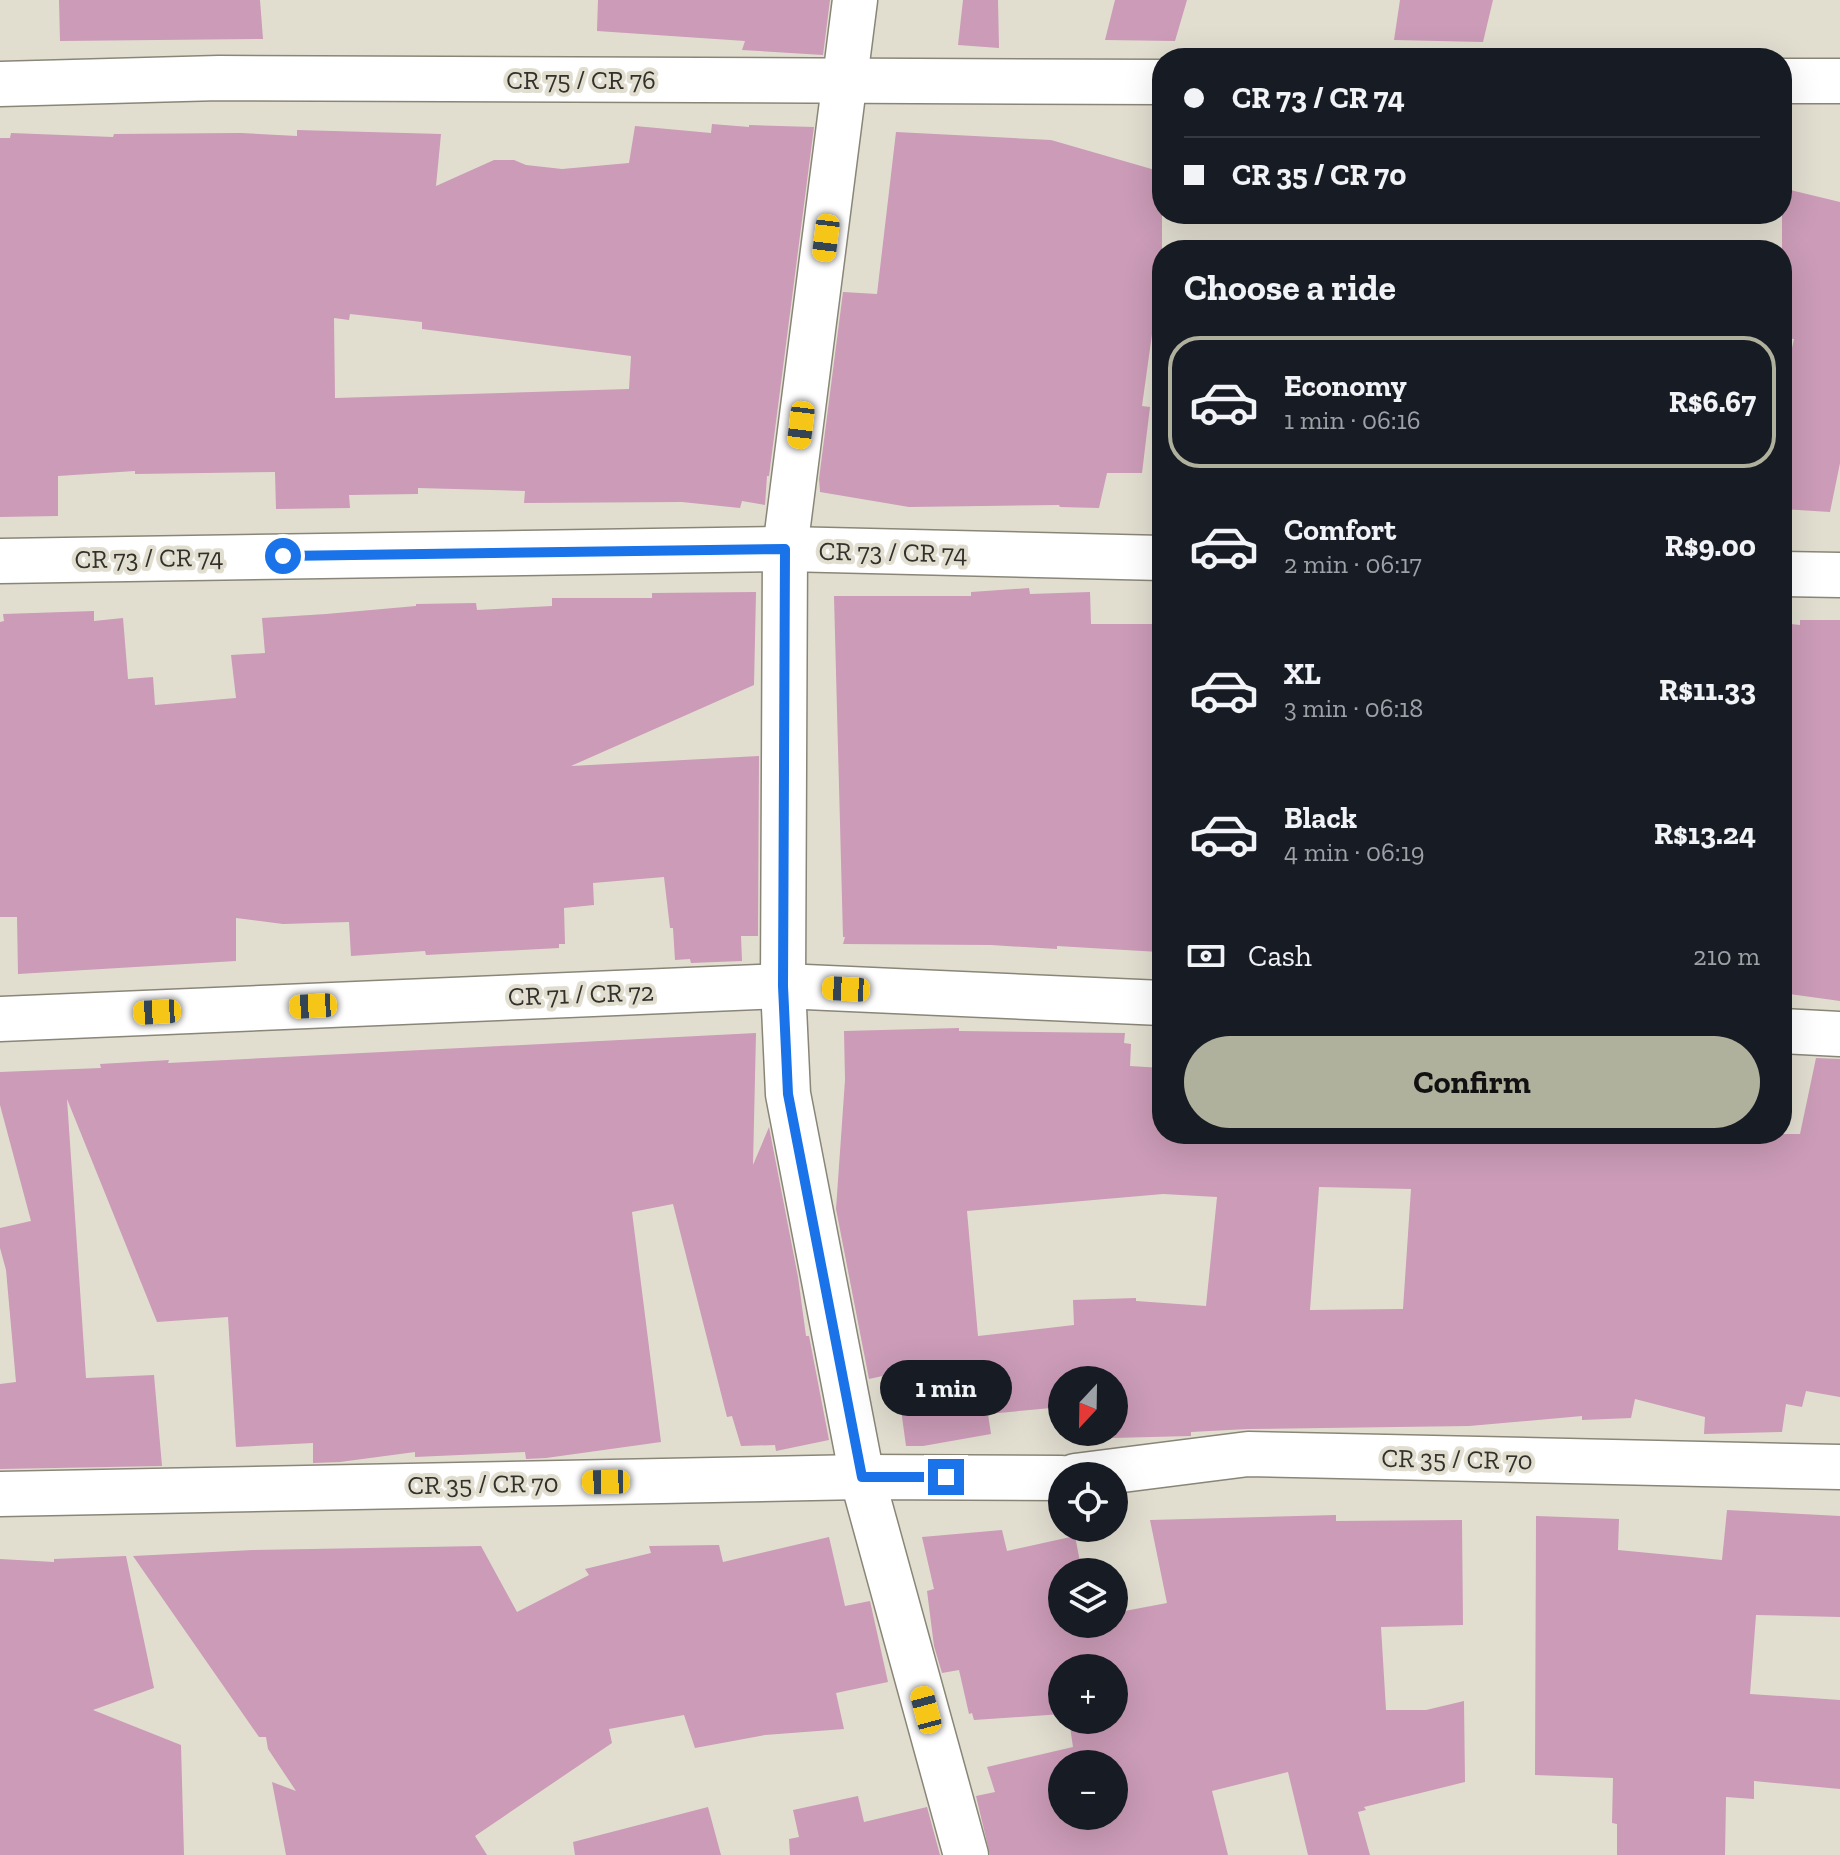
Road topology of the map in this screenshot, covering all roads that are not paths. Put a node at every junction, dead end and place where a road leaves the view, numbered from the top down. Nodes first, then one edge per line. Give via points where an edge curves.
1 (855, 0) edge
2 (1792, 81) edge
3 (1840, 81) edge
4 (846, 82) junction
5 (1152, 82) edge
6 (0, 84) edge
7 (785, 549) junction
8 (1152, 558) edge
9 (0, 561) edge
10 (1792, 574) edge
11 (1840, 575) edge
12 (783, 986) junction
13 (1152, 1003) edge
14 (0, 1019) edge
15 (1792, 1032) edge
16 (1840, 1034) edge
17 (1840, 1467) edge
18 (1128, 1469) edge
19 (862, 1477) junction
20 (1048, 1478) edge
21 (0, 1494) edge
22 (966, 1855) edge

1 - 4 street
2 - 3 street
4 - 5 street, CR 75 / CR 76
4 - 6 street, CR 75 / CR 76 via 219,78
4 - 7 street
7 - 8 street, CR 73 / CR 74
7 - 9 street, CR 73 / CR 74
7 - 12 street
10 - 11 street
12 - 13 street, CR 71 / CR 72
12 - 14 street, CR 71 / CR 72
12 - 19 street via 788,1094
15 - 16 street
17 - 18 street, CR 35 / CR 70 via 1248,1454
19 - 20 street, CR 35 / CR 70
19 - 21 street, CR 35 / CR 70
19 - 22 street

